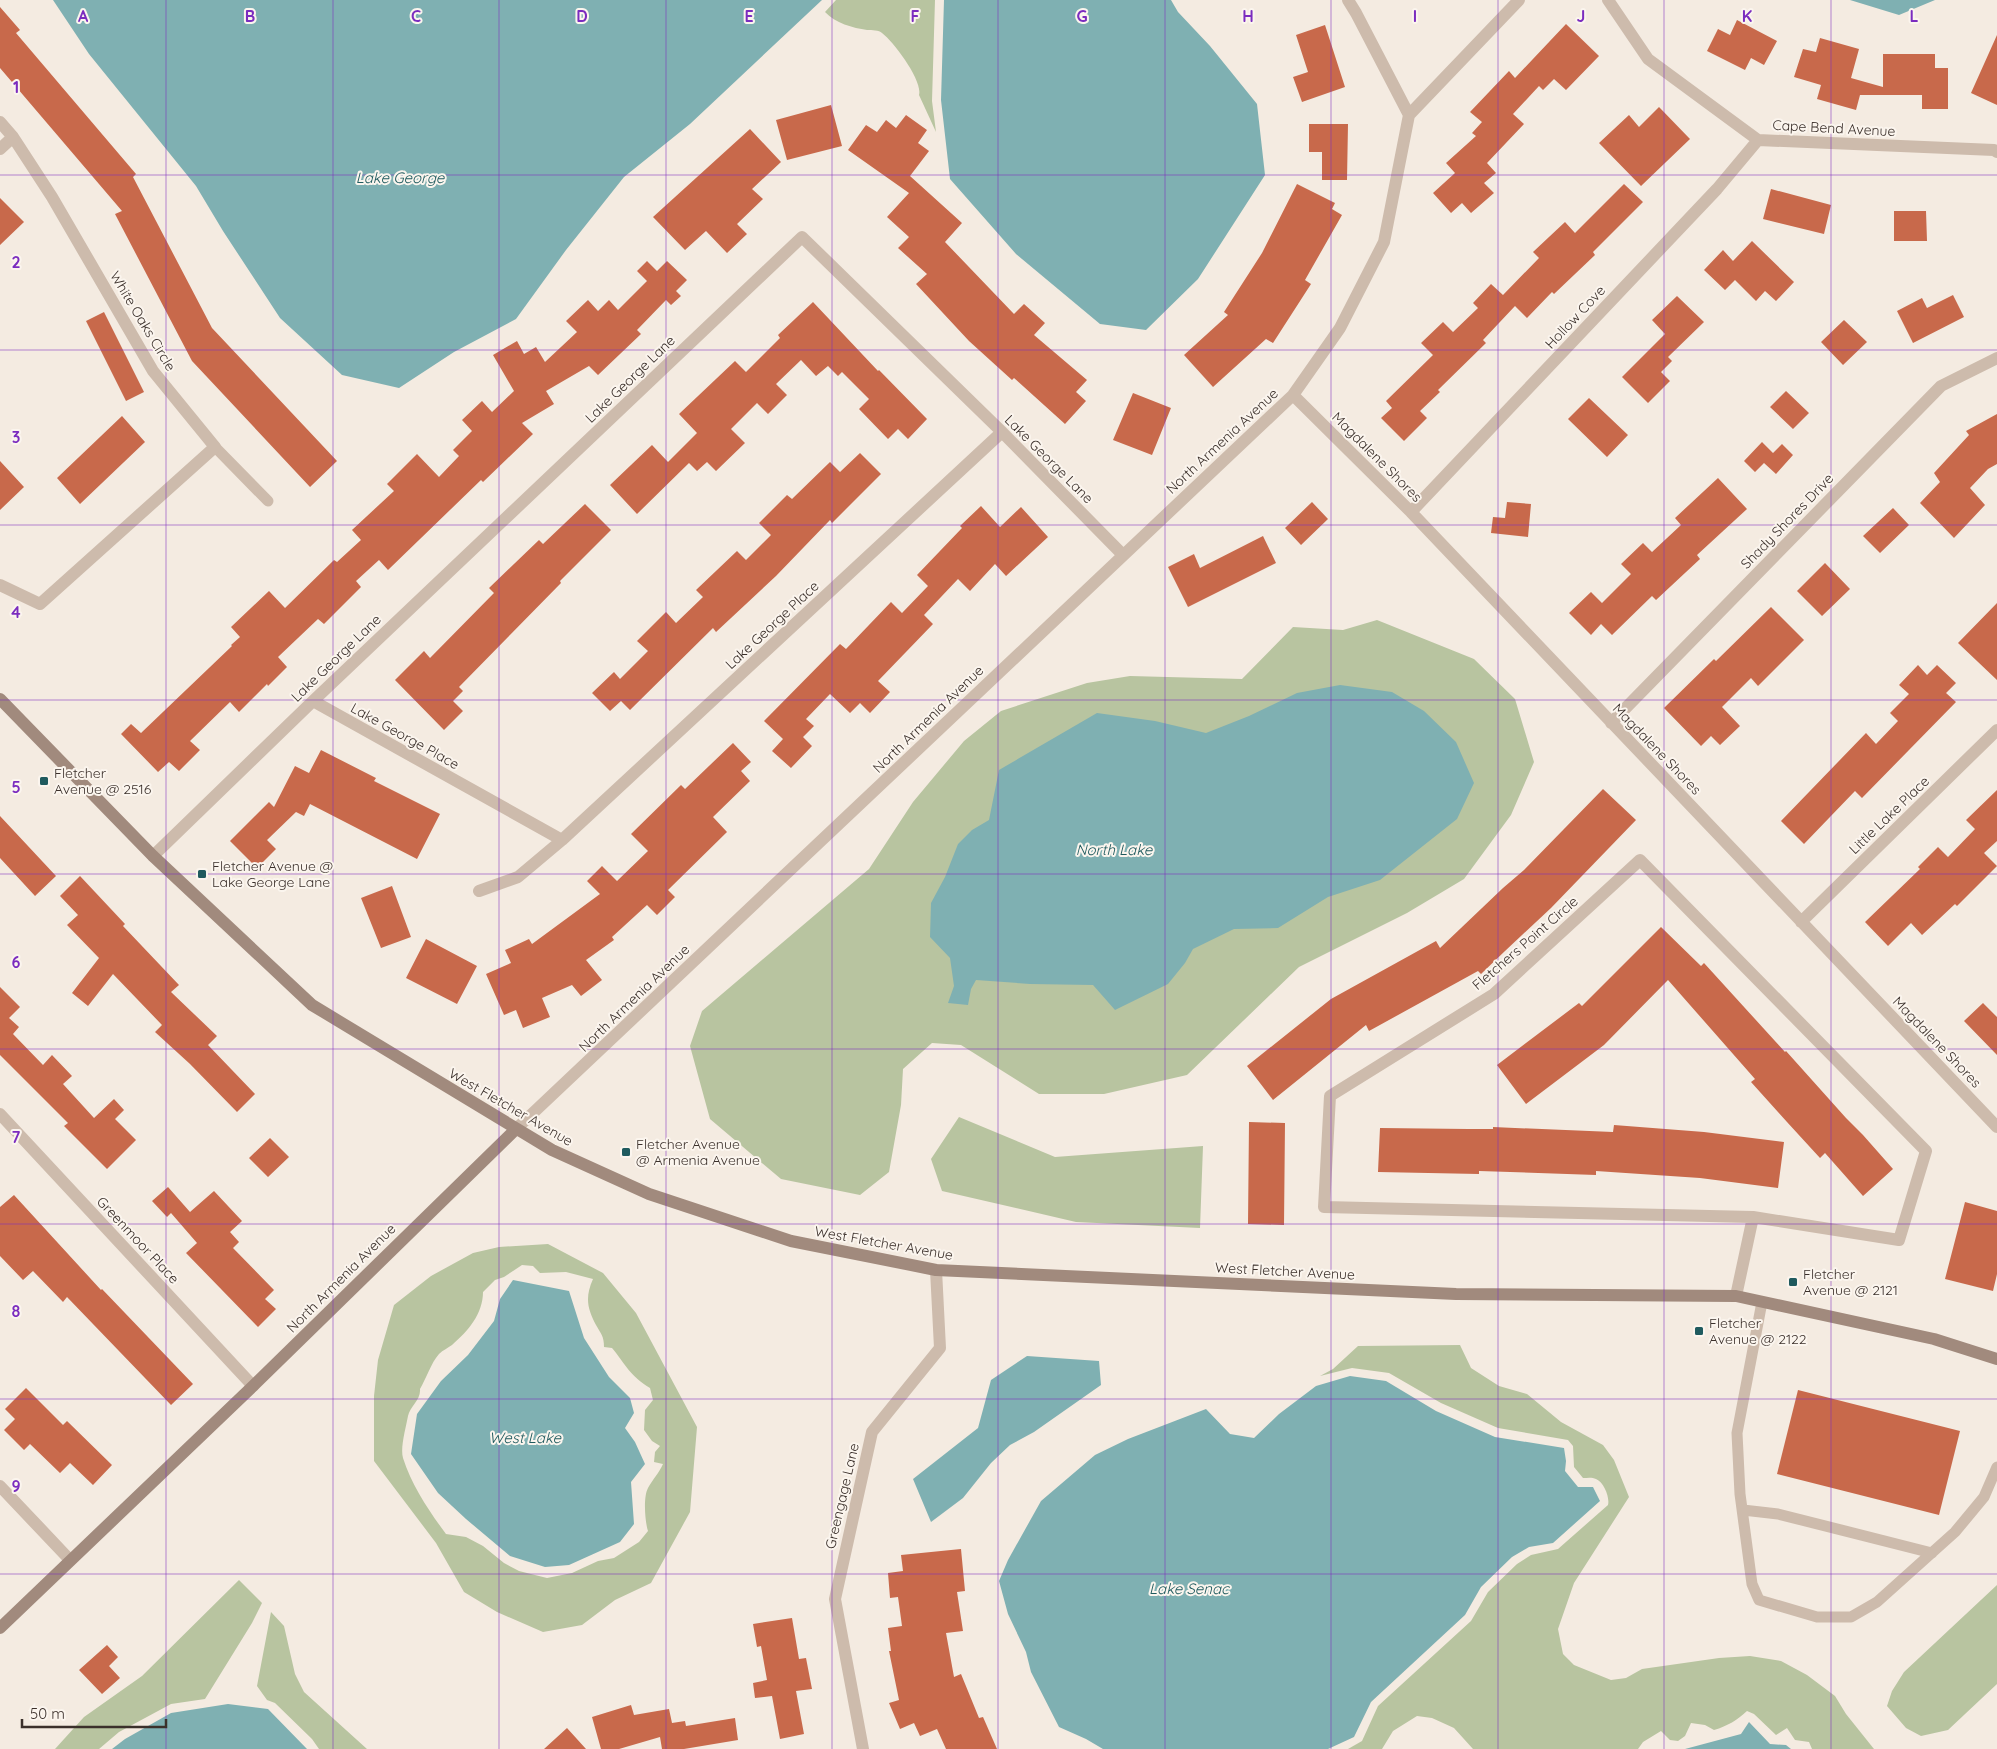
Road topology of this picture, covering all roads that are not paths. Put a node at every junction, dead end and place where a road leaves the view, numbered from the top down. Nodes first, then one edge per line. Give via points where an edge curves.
1 (1348, 0) edge
2 (1519, 0) edge
3 (1608, 0) edge
4 (1409, 115) junction
5 (0, 122) edge
6 (13, 137) junction
7 (1758, 140) junction
8 (0, 149) edge
9 (1997, 152) edge
10 (1997, 358) edge
11 (1293, 395) junction
12 (1002, 432) junction
13 (215, 447) junction
14 (268, 501) dead end
15 (1411, 512) junction
16 (1122, 554) junction
17 (0, 585) edge
18 (0, 699) edge
19 (312, 701) junction
20 (1611, 723) junction
21 (1997, 730) edge
22 (562, 840) junction
23 (153, 856) junction
24 (478, 891) dead end
25 (1802, 922) junction
26 (0, 1114) edge
27 (1997, 1127) edge
28 (516, 1129) junction
29 (1753, 1217) junction
30 (936, 1270) junction
31 (1736, 1296) junction
32 (1762, 1302) junction
33 (1997, 1359) edge
34 (253, 1386) junction
35 (1997, 1466) edge
36 (0, 1486) edge
37 (1743, 1510) junction
38 (1932, 1552) junction
39 (70, 1560) junction
40 (0, 1628) edge
41 (863, 1749) edge

1 - 4 street
2 - 4 street
3 - 7 street, Cape Bend Avenue via 1648,58
4 - 11 street, North Armenia Avenue via 1384,242 1340,328
5 - 6 street, White Oaks Circle
6 - 8 street
6 - 13 street, White Oaks Circle via 52,196 152,371
7 - 9 street, Cape Bend Avenue
7 - 15 street, Hollow Cove via 1710,197
10 - 20 street, Shady Shores Drive via 1941,386
11 - 15 street, Magdalene Shores
11 - 16 street, North Armenia Avenue
12 - 16 street, Lake George Lane
12 - 19 street, Lake George Lane via 802,237
12 - 22 street, Lake George Place
13 - 14 lane
13 - 17 street via 40,604
15 - 20 street, Magdalene Shores
16 - 28 street, North Armenia Avenue
18 - 23 main road, West Fletcher Avenue
19 - 22 street, Lake George Place
19 - 23 street, Lake George Lane
20 - 25 street, Magdalene Shores
21 - 25 street, Little Lake Place
22 - 24 street, Lake George Place via 518,876
23 - 28 main road, West Fletcher Avenue via 312,1005
25 - 27 street, Magdalene Shores
26 - 34 street, Greenmoor Place
28 - 30 main road, West Fletcher Avenue via 552,1150 659,1197 791,1241
28 - 34 main road, North Armenia Avenue
29 - 29 street, Fletchers Point Circle via 1899,1240 1926,1151 1640,860 1494,994 1330,1096 1324,1207
29 - 31 street
30 - 31 main road, West Fletcher Avenue via 1456,1294
30 - 41 street, Greengage Lane via 940,1348 872,1432 835,1599
31 - 32 main road, West Fletcher Avenue
32 - 33 main road, West Fletcher Avenue via 1934,1339
32 - 37 lane via 1737,1433
34 - 39 main road, North Armenia Avenue
35 - 38 lane via 1984,1498 1955,1532
36 - 39 street
37 - 38 lane via 1778,1514
37 - 38 lane via 1752,1584 1759,1600 1817,1617 1851,1618 1877,1602
39 - 40 main road, North Armenia Avenue

